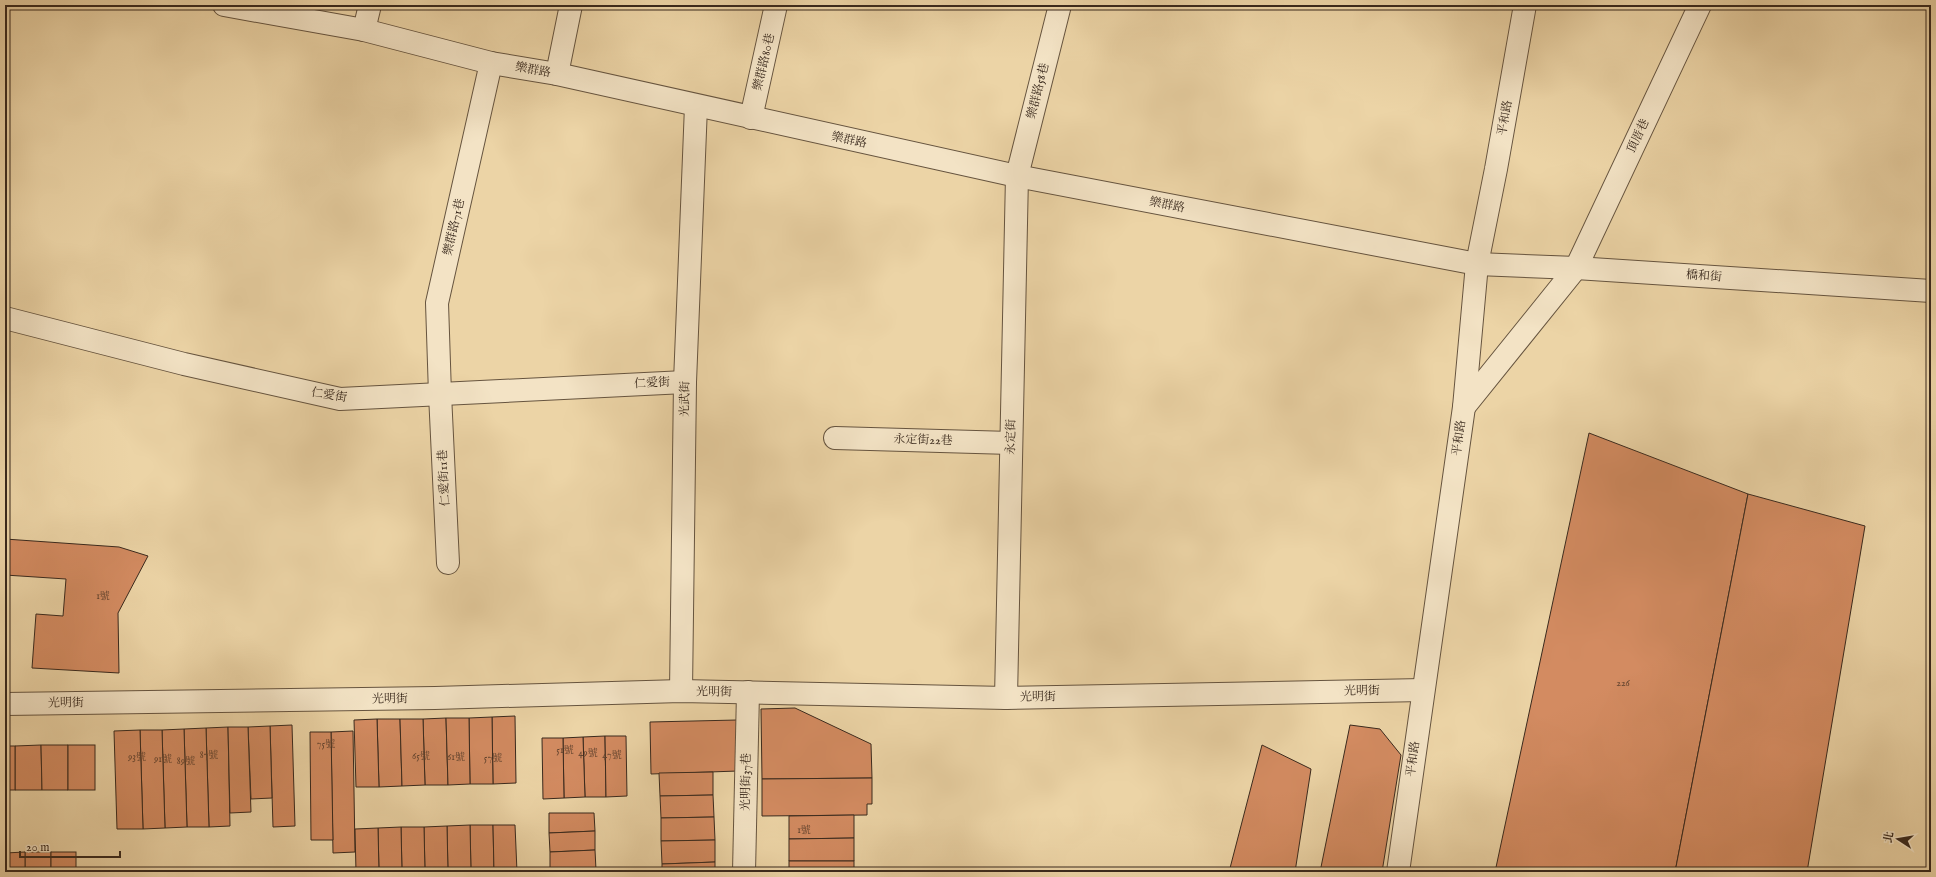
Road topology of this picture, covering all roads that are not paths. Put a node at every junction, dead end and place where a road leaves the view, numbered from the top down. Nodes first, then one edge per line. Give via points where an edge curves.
1 (224, 5) edge
2 (370, 5) edge
3 (571, 5) edge
4 (776, 5) edge
5 (1060, 5) edge
6 (1525, 5) edge
7 (1700, 5) edge
8 (268, 8) edge
9 (364, 30) junction
10 (491, 63) junction
11 (556, 74) junction
12 (696, 106) junction
13 (751, 118) junction
14 (1016, 176) junction
15 (1477, 264) junction
16 (1576, 268) junction
17 (1931, 291) edge
18 (5, 318) edge
19 (685, 382) junction
20 (440, 394) junction
21 (1464, 407) junction
22 (835, 438) dead end
23 (1011, 443) junction
24 (448, 563) dead end
25 (1422, 690) junction
26 (681, 691) junction
27 (748, 692) junction
28 (1006, 698) junction
29 (5, 704) edge
30 (744, 872) edge
31 (1398, 872) edge

1 - 8 street, 樂群路
2 - 9 street
3 - 11 street
4 - 13 street, 樂群路80巷
5 - 14 street, 樂群路58巷
6 - 15 street, 平和路
7 - 16 street, 頂厝巷
8 - 9 street, 樂群路
9 - 10 street, 樂群路
10 - 11 street, 樂群路
10 - 20 street, 樂群路71巷 via 437,303
11 - 12 street, 樂群路
12 - 13 street, 樂群路
12 - 19 street, 光武街
13 - 14 street, 樂群路
14 - 15 street, 樂群路
14 - 23 street, 永定街
15 - 16 street, 橋和街
15 - 21 street, 平和路
16 - 17 street, 橋和街
16 - 21 street, 頂厝巷
18 - 20 street, 仁愛街 via 184,364 340,399
19 - 20 street, 仁愛街
19 - 26 street, 光武街
20 - 24 street, 仁愛街11巷
21 - 25 street, 平和路
22 - 23 street, 永定街22巷
23 - 28 street, 永定街
25 - 28 street, 光明街
25 - 31 street, 平和路
26 - 27 street, 光明街
26 - 29 street, 光明街 via 435,698
27 - 28 street, 光明街
27 - 30 street, 光明街37巷

